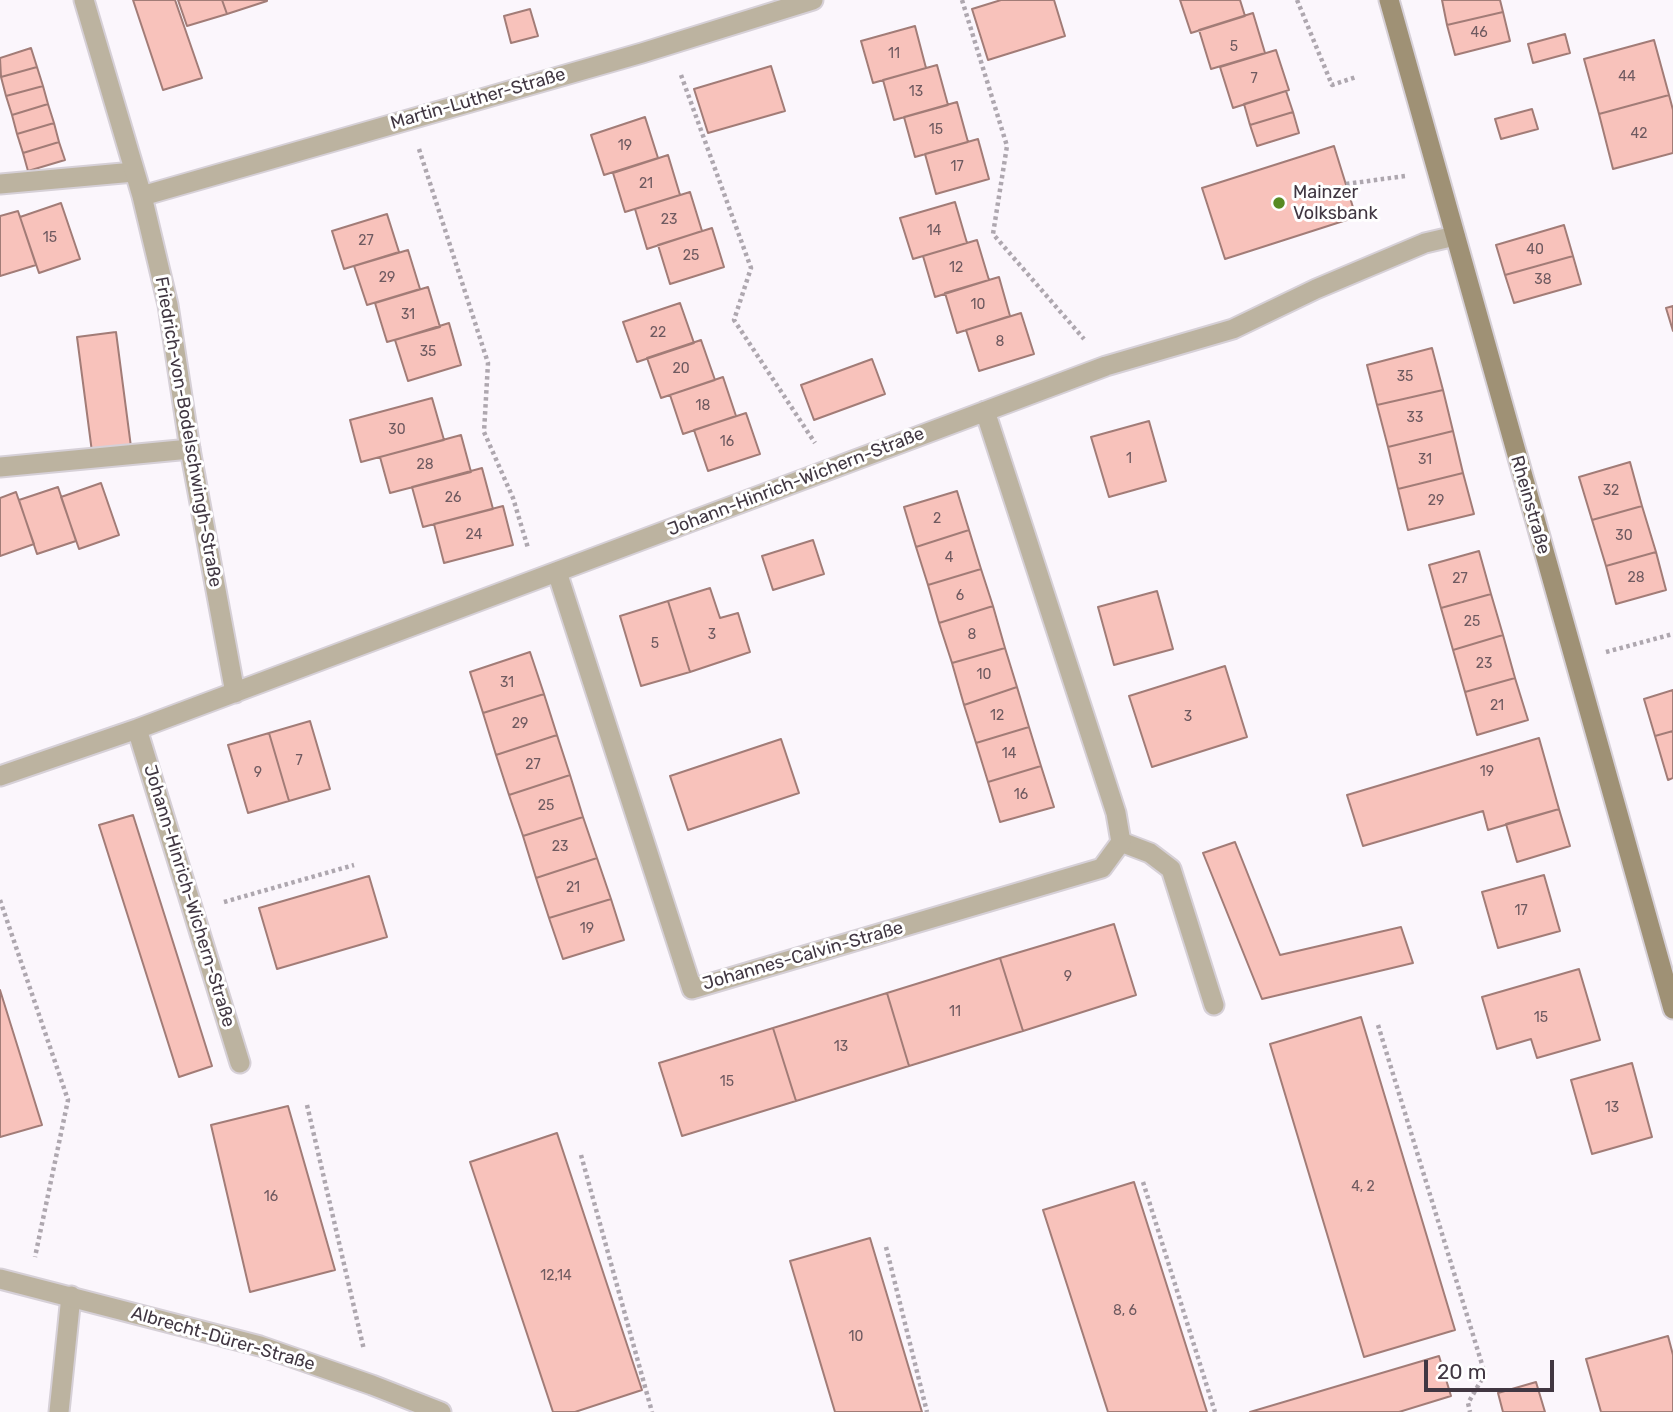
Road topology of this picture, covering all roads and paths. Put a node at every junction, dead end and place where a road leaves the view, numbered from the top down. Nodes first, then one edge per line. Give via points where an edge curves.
1 (84, 0) edge
2 (813, 0) edge
3 (962, 0) edge
4 (1297, 0) edge
5 (1388, 0) edge
6 (670, 44) junction
7 (1356, 77) dead end
8 (409, 118) junction
9 (134, 172) junction
10 (1406, 176) dead end
11 (0, 184) edge
12 (1346, 184) dead end
13 (142, 196) junction
14 (1455, 236) junction
15 (1106, 366) junction
16 (985, 411) junction
17 (190, 449) junction
18 (0, 467) edge
19 (833, 469) junction
20 (548, 575) junction
21 (1673, 634) edge
22 (1574, 661) junction
23 (235, 693) junction
24 (137, 729) junction
25 (0, 776) edge
26 (1121, 842) junction
27 (354, 865) dead end
28 (0, 900) edge
29 (193, 911) junction
30 (1214, 1004) dead end
31 (1673, 1009) edge
32 (1378, 1025) dead end
33 (240, 1063) dead end
34 (307, 1105) dead end
35 (581, 1155) dead end
36 (1143, 1182) dead end
37 (886, 1247) dead end
38 (0, 1279) edge
39 (29, 1286) junction
40 (71, 1296) junction
41 (372, 1385) junction
42 (59, 1412) edge
43 (441, 1412) edge
44 (652, 1412) edge
45 (927, 1412) edge
46 (1215, 1412) edge
47 (1470, 1412) edge

1 - 9 street, Friedrich-von-Bodelschwingh-Straße
2 - 6 street, Martin-Luther-Straße
3 - 15 path via 1007,146 993,234
4 - 7 path via 1332,85
5 - 14 main road, Rheinstraße
6 - 8 street, Martin-Luther-Straße
6 - 19 path via 751,268 734,320
8 - 13 street, Martin-Luther-Straße
8 - 20 path via 488,363 484,432
9 - 11 street
9 - 13 street, Friedrich-von-Bodelschwingh-Straße
10 - 12 path
13 - 17 street, Friedrich-von-Bodelschwingh-Straße via 168,305
14 - 15 street, Johann-Hinrich-Wichern-Straße via 1425,243 1233,329
14 - 22 main road, Rheinstraße
15 - 16 street, Johann-Hinrich-Wichern-Straße
16 - 19 street, Johann-Hinrich-Wichern-Straße
16 - 26 street via 1116,813
17 - 18 street
17 - 23 street, Friedrich-von-Bodelschwingh-Straße
19 - 20 street, Johann-Hinrich-Wichern-Straße
20 - 23 street, Johann-Hinrich-Wichern-Straße
20 - 26 street, Johannes-Calvin-Straße via 692,989 1102,868
21 - 22 path
22 - 31 main road, Rheinstraße
23 - 24 street, Johann-Hinrich-Wichern-Straße
24 - 25 street, Johann-Hinrich-Wichern-Straße
24 - 29 street, Johann-Hinrich-Wichern-Straße
26 - 30 street via 1150,853 1171,869
27 - 29 path
28 - 39 path via 68,1101
29 - 33 street, Johann-Hinrich-Wichern-Straße
32 - 47 path via 1485,1374 1468,1403
34 - 41 path
35 - 44 path
36 - 46 path
37 - 45 path
38 - 39 street, Albrecht-Dürer-Straße
39 - 40 street, Albrecht-Dürer-Straße
40 - 41 street, Albrecht-Dürer-Straße via 260,1346
40 - 42 street
41 - 43 street, Albrecht-Dürer-Straße

